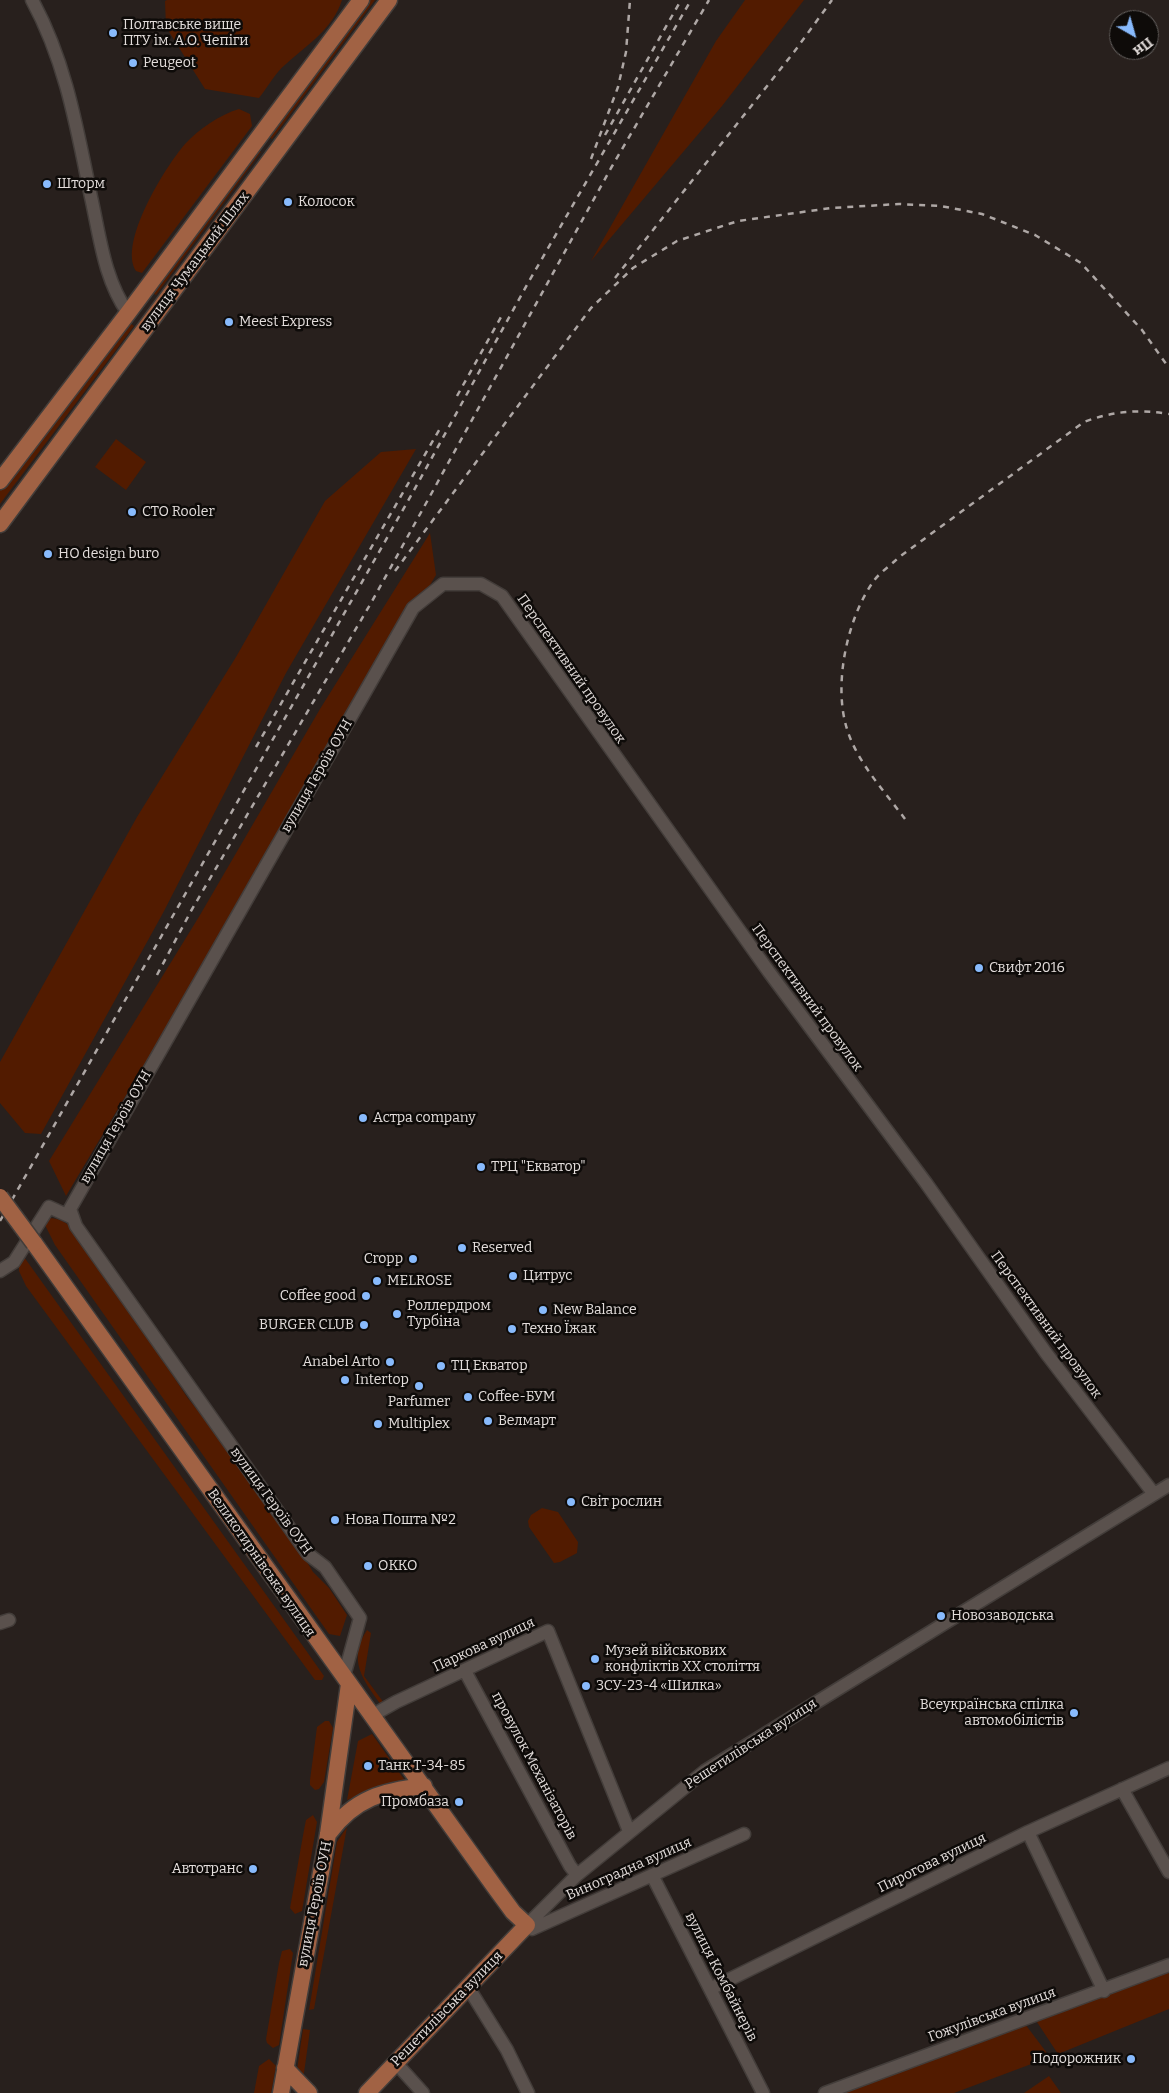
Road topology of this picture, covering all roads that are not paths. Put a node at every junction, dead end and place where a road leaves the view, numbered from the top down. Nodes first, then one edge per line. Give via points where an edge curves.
1 (32, 0) edge
2 (361, 0) edge
3 (389, 0) edge
4 (257, 139) junction
5 (276, 153) junction
6 (128, 312) junction
7 (146, 328) junction
8 (0, 481) edge
9 (0, 524) edge
10 (413, 608) joint
11 (0, 1196) edge
12 (71, 1217) junction
13 (0, 1271) edge
14 (1169, 1485) edge
15 (1154, 1494) junction
16 (465, 1671) junction
17 (346, 1680) junction
18 (374, 1715) junction
19 (1169, 1768) edge
20 (424, 1786) junction
21 (1122, 1789) junction
22 (629, 1831) junction
23 (1028, 1832) junction
24 (328, 1834) junction
25 (744, 1834) dead end
26 (1169, 1872) edge
27 (652, 1874) junction
28 (577, 1875) junction
29 (527, 1925) junction
30 (1169, 1966) edge
31 (468, 1987) junction
32 (710, 1989) junction
33 (1104, 1991) junction
34 (396, 2063) junction
35 (285, 2068) junction
36 (281, 2093) edge
37 (309, 2093) edge
38 (367, 2093) edge
39 (423, 2093) edge
40 (528, 2093) edge
41 (763, 2093) edge
42 (825, 2093) edge

1 - 6 street via 59,56 111,285
2 - 4 main road, вулиця Чумацький Шлях
3 - 5 main road, вулиця Чумацький Шлях
4 - 5 main road
4 - 6 main road, вулиця Чумацький Шлях
5 - 7 main road, вулиця Чумацький Шлях
6 - 7 main road
6 - 8 main road, вулиця Чумацький Шлях
7 - 9 main road, вулиця Чумацький Шлях
10 - 12 street, вулиця Героїв ОУН via 70,1209
10 - 15 street, Перспективний провулок via 444,584 481,584 502,596 769,972 926,1183 1046,1353
11 - 17 main road, Великотирнівська вулиця, bridge
12 - 13 street via 49,1207 14,1262
12 - 17 street, вулиця Героїв ОУН via 308,1554 325,1568 360,1618
14 - 15 street, Решетилівська вулиця
15 - 22 street, Решетилівська вулиця via 705,1770
16 - 18 street, Паркова вулиця
16 - 22 street, Паркова вулиця via 548,1632
16 - 28 street, провулок Механізаторів
17 - 18 main road, Великотирнівська вулиця
17 - 24 main road, вулиця Героїв ОУН
18 - 20 main road, Великотирнівська вулиця
19 - 21 street, Пирогова вулиця
20 - 24 main road via 390,1791 366,1799 346,1812
20 - 29 main road, Великотирнівська вулиця via 513,1912
21 - 23 street, Пирогова вулиця
21 - 26 street
22 - 28 street, Решетилівська вулиця
23 - 32 street, Пирогова вулиця
23 - 33 street
24 - 35 main road, вулиця Героїв ОУН
25 - 27 street, Виноградна вулиця
27 - 29 street, Виноградна вулиця via 532,1929
27 - 32 street, вулиця Комбайнерів
28 - 29 street, Решетилівська вулиця
29 - 31 main road, Решетилівська вулиця
30 - 33 street, Гожулівська вулиця
31 - 34 main road, Решетилівська вулиця
31 - 40 street via 507,2050
32 - 41 street, вулиця Комбайнерів
33 - 42 street, Гожулівська вулиця
34 - 38 main road, Решетилівська вулиця
34 - 39 street
35 - 36 main road, вулиця Героїв ОУН
35 - 37 main road

